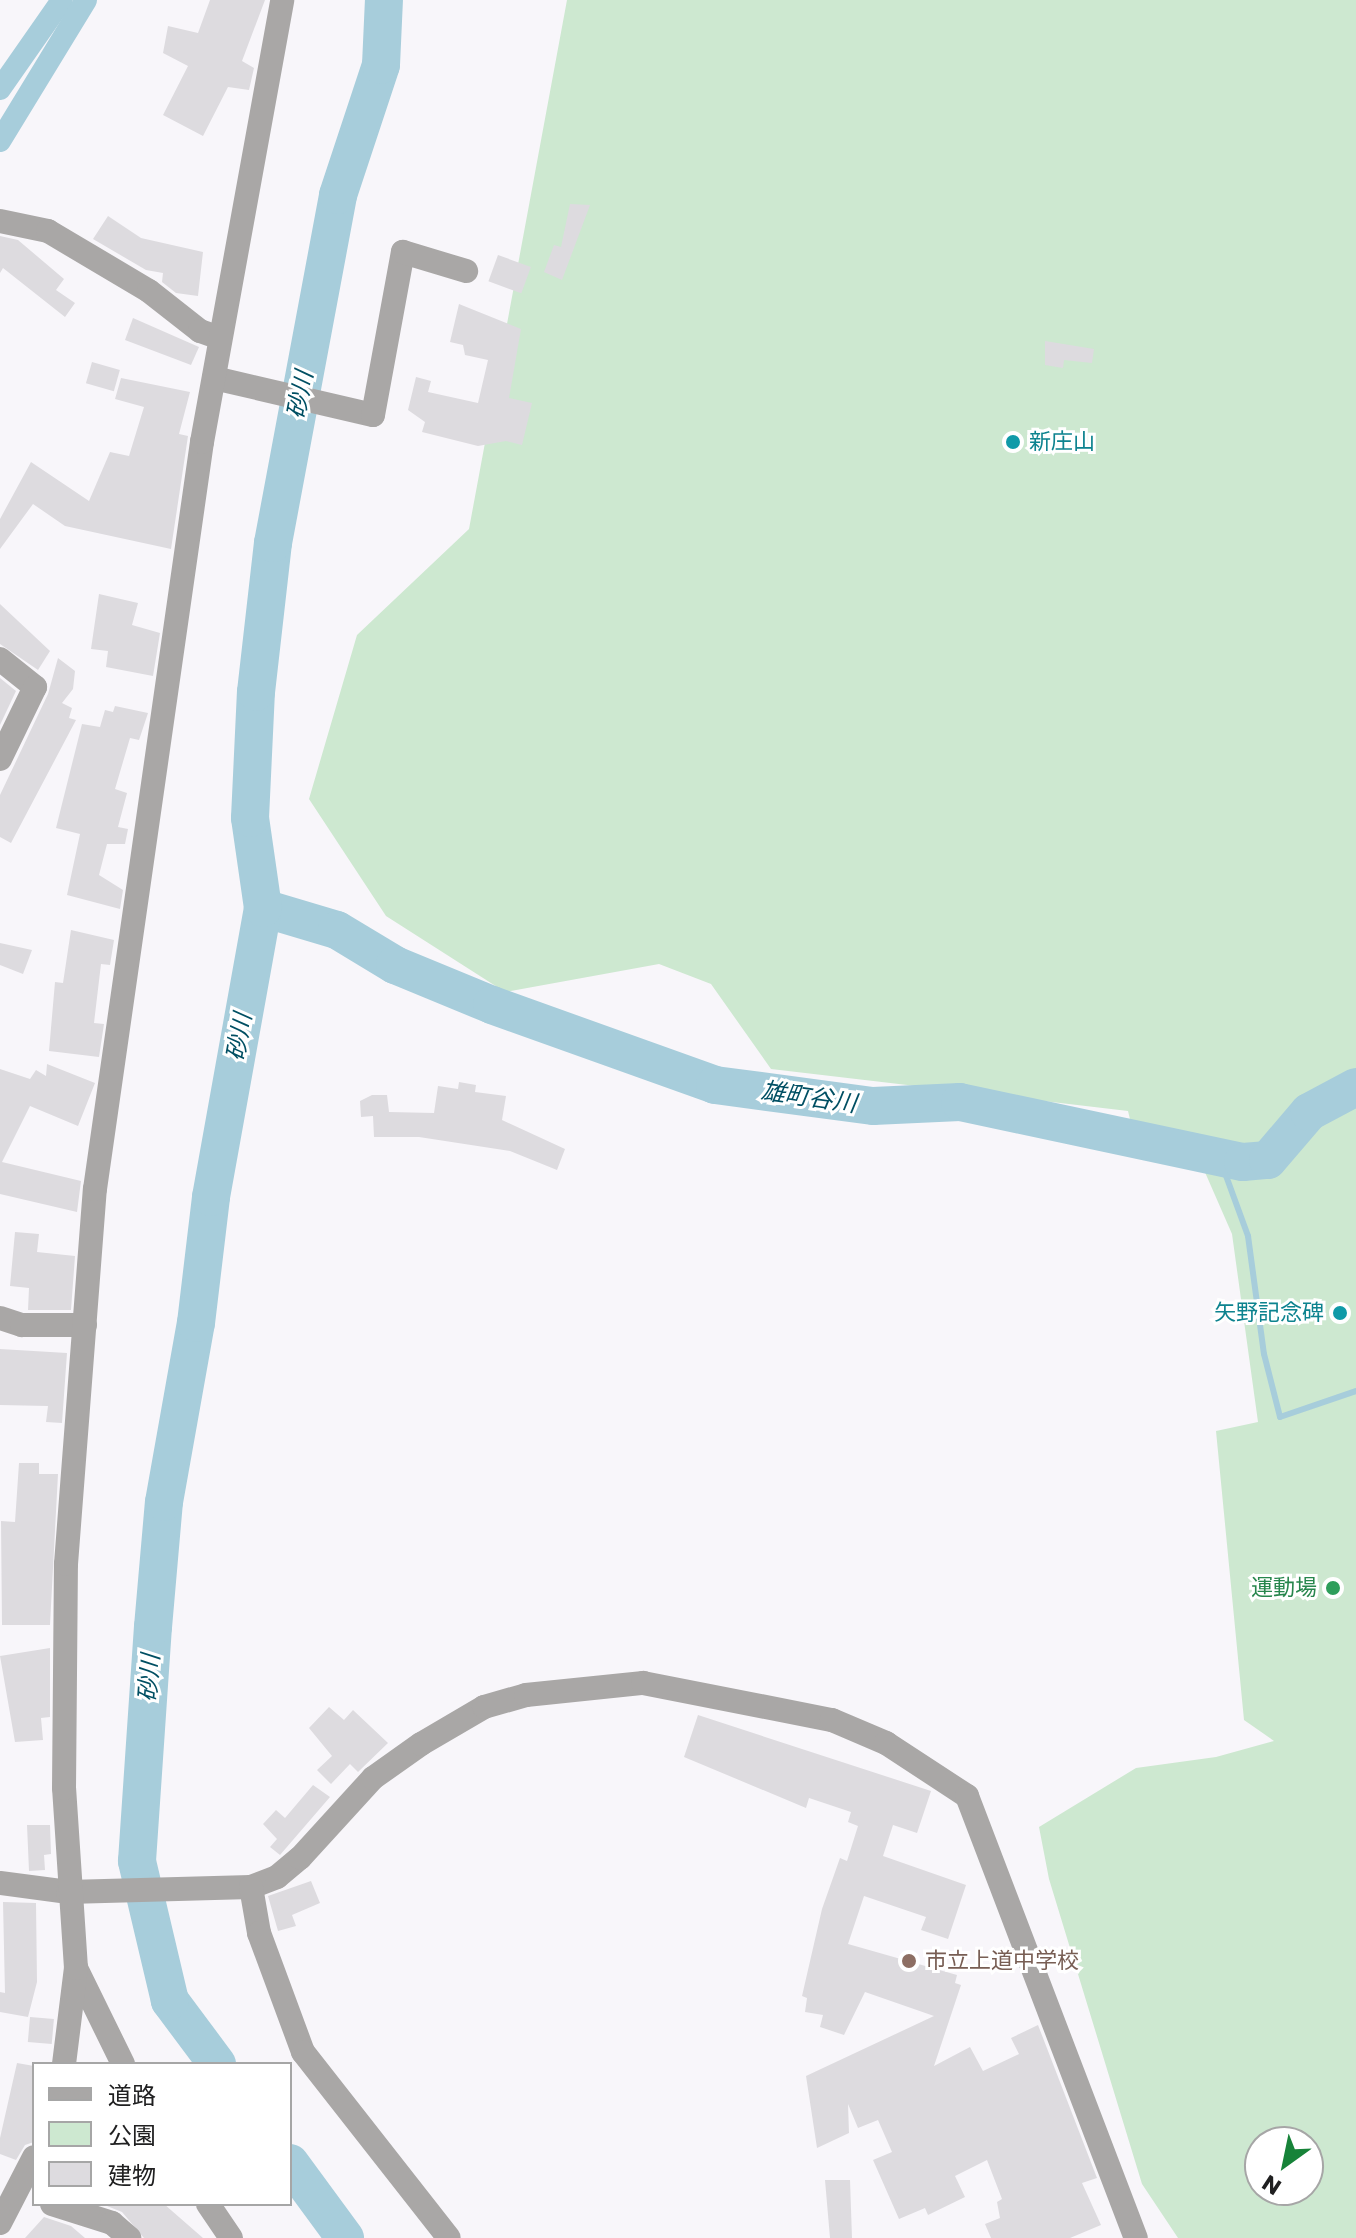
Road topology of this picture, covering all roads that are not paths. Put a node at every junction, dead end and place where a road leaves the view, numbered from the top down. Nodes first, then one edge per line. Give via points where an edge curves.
1 (282, 0) edge
2 (0, 221) edge
3 (466, 271) dead end
4 (220, 338) junction
5 (214, 378) junction
6 (0, 659) edge
7 (0, 759) edge
8 (0, 1318) edge
9 (85, 1325) junction
10 (0, 1883) edge
11 (242, 1888) junction
12 (75, 1892) junction
13 (76, 1968) junction
14 (64, 2062) edge
15 (122, 2062) edge
16 (32, 2166) edge
17 (25, 2196) edge
18 (58, 2206) edge
19 (209, 2206) edge
20 (0, 2223) edge
21 (129, 2238) edge
22 (231, 2238) edge
23 (449, 2238) edge
24 (1136, 2238) edge

1 - 4 street
2 - 4 street via 48,231 149,291 200,331
3 - 5 street via 403,252 373,415
4 - 5 street
5 - 9 street via 164,685 95,1189
6 - 7 street via 35,687
8 - 9 street via 22,1325
9 - 12 street via 66,1564
10 - 12 street
11 - 12 street
11 - 23 street via 303,2052
11 - 24 street via 277,1877 373,1778 484,1707 556,1691 643,1683 832,1720 886,1743 967,1796
12 - 13 street
13 - 14 street
13 - 15 street
16 - 17 street
17 - 20 street
18 - 21 street via 112,2223
19 - 22 street

